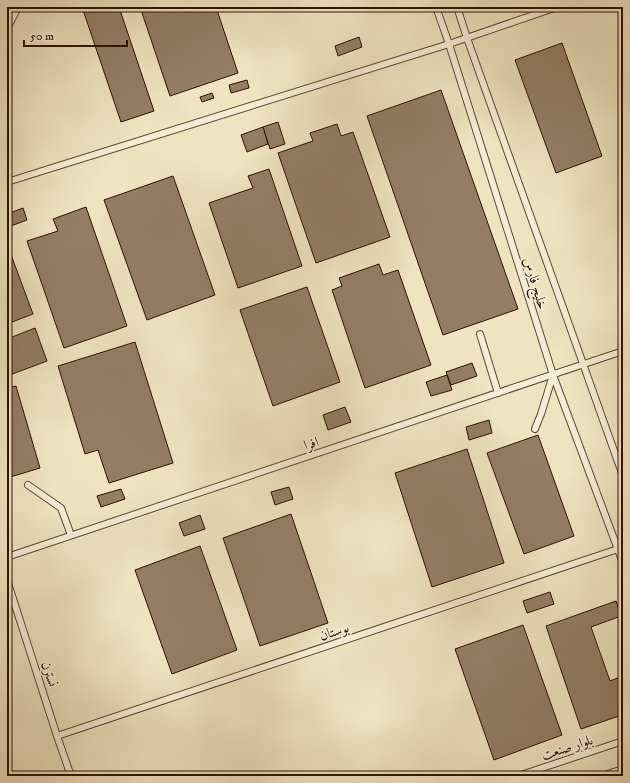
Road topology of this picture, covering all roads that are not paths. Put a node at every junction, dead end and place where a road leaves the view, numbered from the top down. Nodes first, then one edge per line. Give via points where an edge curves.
1 (18, 7) edge
2 (436, 7) edge
3 (457, 7) edge
4 (557, 7) edge
5 (7, 29) edge
6 (467, 38) junction
7 (449, 44) junction
8 (7, 182) edge
9 (480, 334) dead end
10 (623, 351) edge
11 (584, 365) junction
12 (553, 375) junction
13 (498, 393) junction
14 (535, 428) dead end
15 (623, 476) edge
16 (28, 485) dead end
17 (71, 535) junction
18 (618, 549) junction
19 (7, 557) edge
20 (623, 563) edge
21 (7, 580) edge
22 (57, 736) junction
23 (623, 741) edge
24 (623, 769) edge
25 (71, 776) edge
26 (518, 776) edge
27 (601, 776) edge

1 - 5 lane
2 - 7 lane, خلیج فارس
3 - 6 lane, خلیج فارس
4 - 6 lane
6 - 7 lane
6 - 11 lane, خلیج فارس
7 - 8 lane
7 - 12 lane, خلیج فارس
9 - 13 lane
10 - 11 lane, افرا
11 - 12 lane, افرا
11 - 15 lane, خلیج فارس
12 - 13 lane, افرا
12 - 14 lane
12 - 18 lane, خلیج فارس
13 - 17 lane, افرا
16 - 17 lane via 61,508
17 - 19 lane, افرا
18 - 20 lane, خلیج فارس
18 - 22 lane, بوستان
21 - 22 lane, نسترن
22 - 25 lane, نسترن
23 - 26 lane, بلوار صنعت
24 - 27 lane

